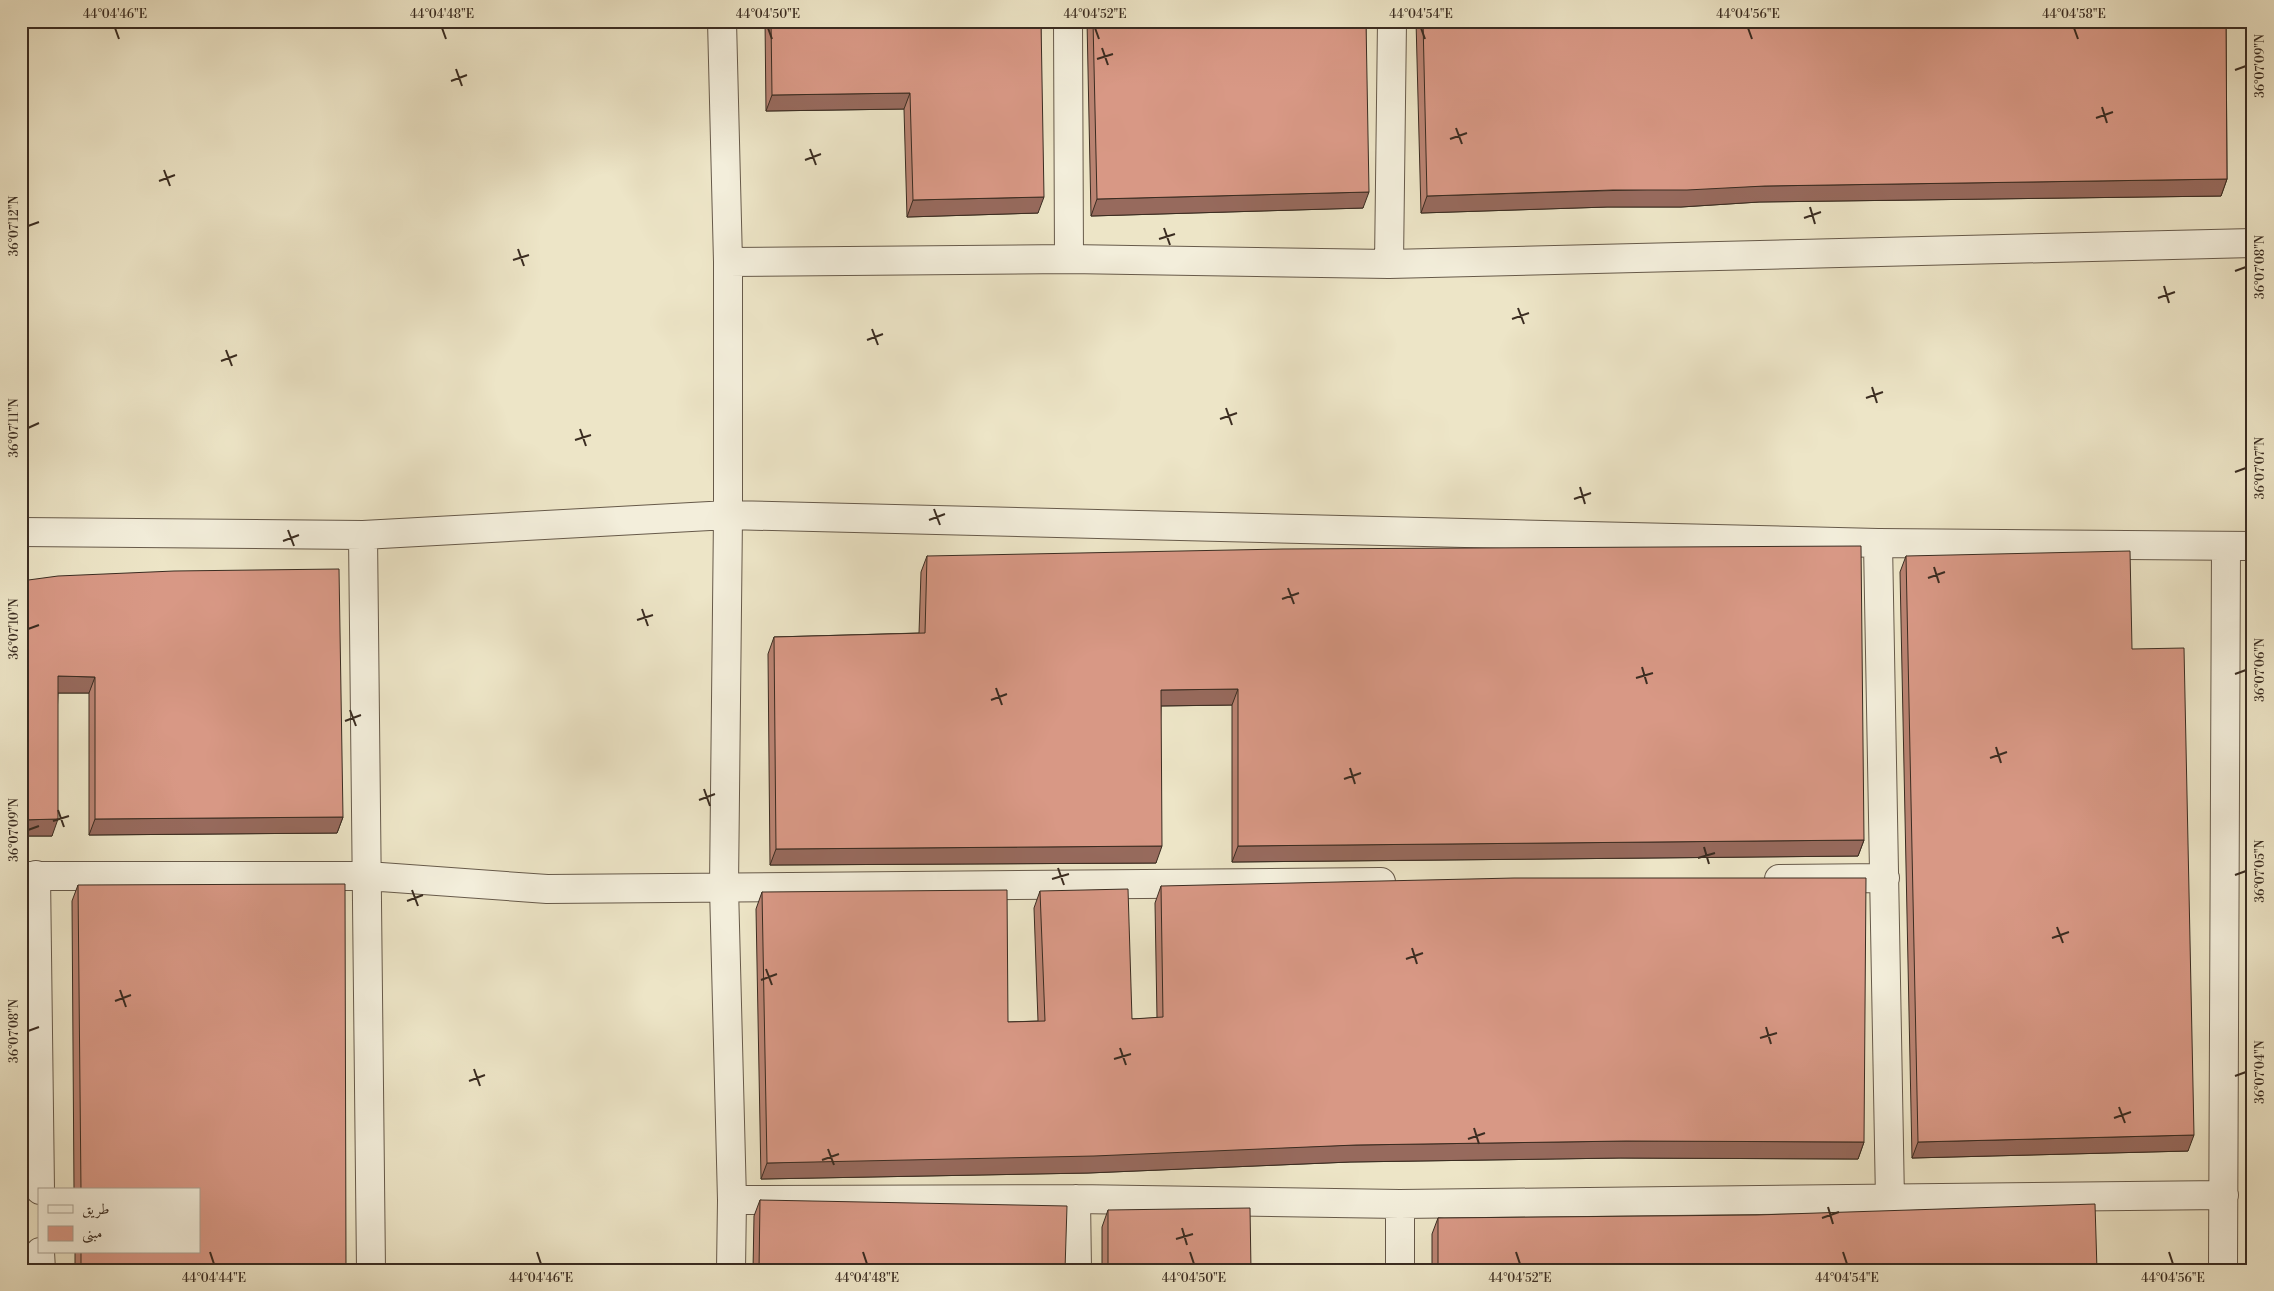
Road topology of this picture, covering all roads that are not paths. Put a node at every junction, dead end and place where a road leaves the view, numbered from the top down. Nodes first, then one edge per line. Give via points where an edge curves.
1 (722, 21) edge
2 (1068, 21) edge
3 (1392, 21) edge
4 (2253, 243) edge
5 (1069, 259) junction
6 (728, 262) junction
7 (1390, 264) junction
8 (728, 515) junction
9 (21, 532) edge
10 (362, 535) junction
11 (1878, 543) junction
12 (2240, 546) edge
13 (29, 876) edge
14 (367, 876) junction
15 (1885, 878) junction
16 (1756, 879) edge
17 (1408, 882) edge
18 (724, 887) junction
19 (40, 1188) edge
20 (2224, 1196) junction
21 (732, 1200) junction
22 (1076, 1200) junction
23 (1890, 1200) junction
24 (1400, 1204) junction
25 (40, 1254) edge
26 (41, 1270) edge
27 (371, 1270) edge
28 (731, 1270) edge
29 (1077, 1270) edge
30 (1400, 1270) edge
31 (2223, 1270) edge

1 - 6 street
2 - 5 street
3 - 7 street
4 - 7 street
5 - 6 street
5 - 7 street
6 - 8 street
8 - 10 street
8 - 11 street
8 - 18 street
9 - 10 street
10 - 14 street
11 - 12 street
11 - 15 street
12 - 20 street
13 - 14 street
13 - 19 street
14 - 18 street via 548,889
14 - 27 street
15 - 16 street
15 - 23 street
17 - 18 street
18 - 21 street
20 - 23 street
20 - 31 street
21 - 22 street
21 - 28 street
22 - 24 street
22 - 29 street
23 - 24 street
24 - 30 street
25 - 26 street

